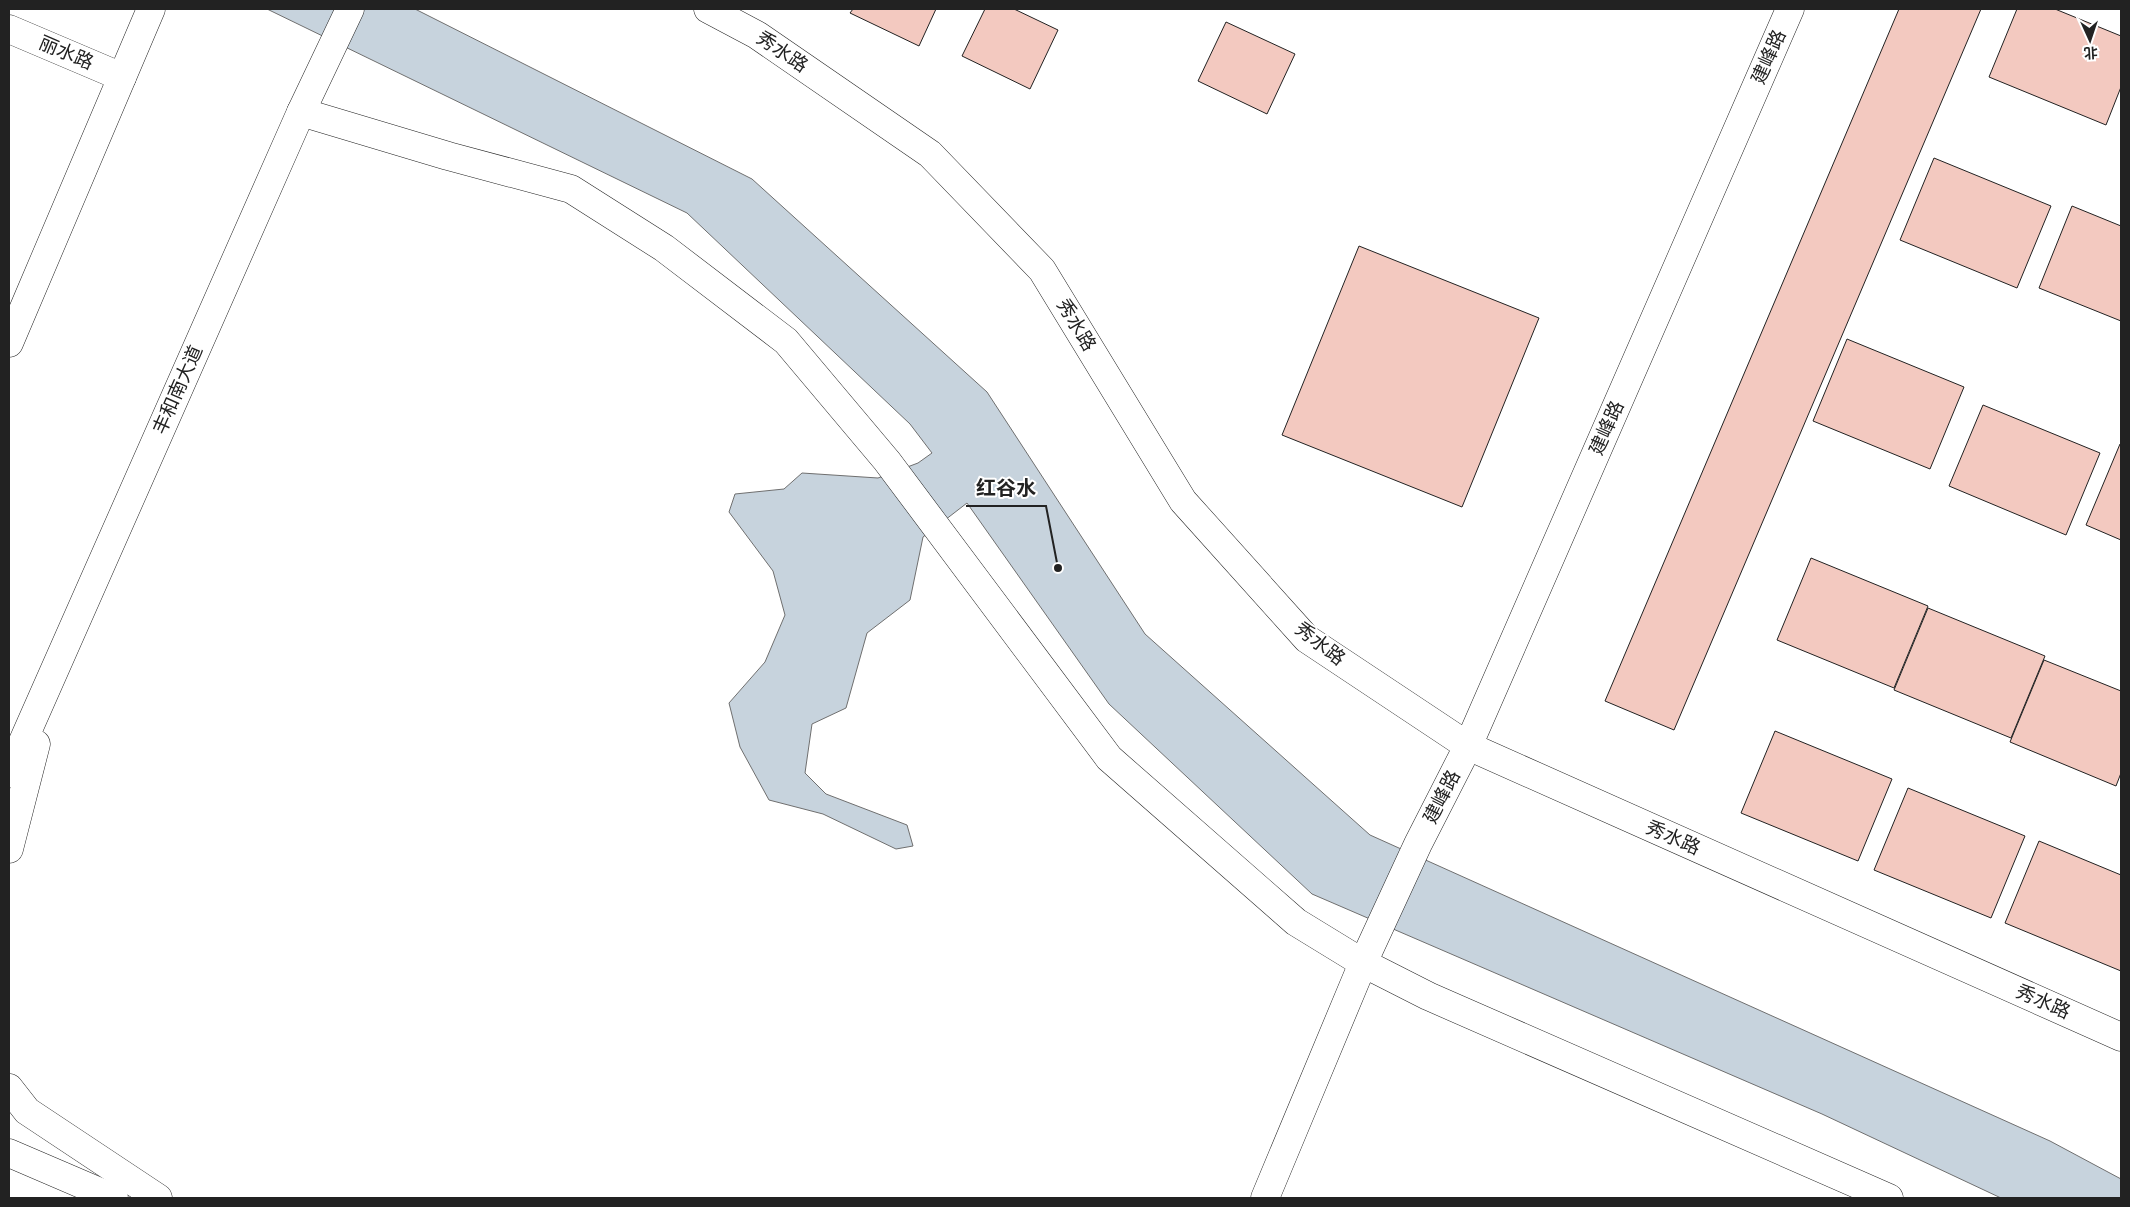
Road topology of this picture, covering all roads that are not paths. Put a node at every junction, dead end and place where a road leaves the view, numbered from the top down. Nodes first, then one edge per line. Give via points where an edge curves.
1 (151, 9) edge
2 (350, 9) edge
3 (708, 9) edge
4 (1790, 9) edge
5 (9, 29) edge
6 (122, 77) junction
7 (301, 112) junction
8 (9, 343) edge
9 (56, 665) junction
10 (1468, 746) junction
11 (9, 772) edge
12 (9, 849) edge
13 (1362, 963) junction
14 (2121, 1037) edge
15 (9, 1088) edge
16 (9, 1152) edge
17 (114, 1198) edge
18 (158, 1198) edge
19 (1265, 1198) edge
20 (1890, 1198) edge

1 - 6 street
2 - 7 street, 丰和南大道
3 - 10 street, 秀水路 via 757,35 930,154 1042,270 1183,501 1307,639
4 - 10 street, 建峰路
5 - 6 street, 丽水路
6 - 8 street
7 - 9 street, 丰和南大道
7 - 13 street via 572,189 664,248 786,341 887,461 1109,758 1296,922
9 - 11 street, 丰和南大道
9 - 12 street
10 - 13 street, 建峰路
10 - 14 street, 秀水路
13 - 19 street
13 - 20 street via 1428,996
15 - 18 street via 27,1111
16 - 17 street

